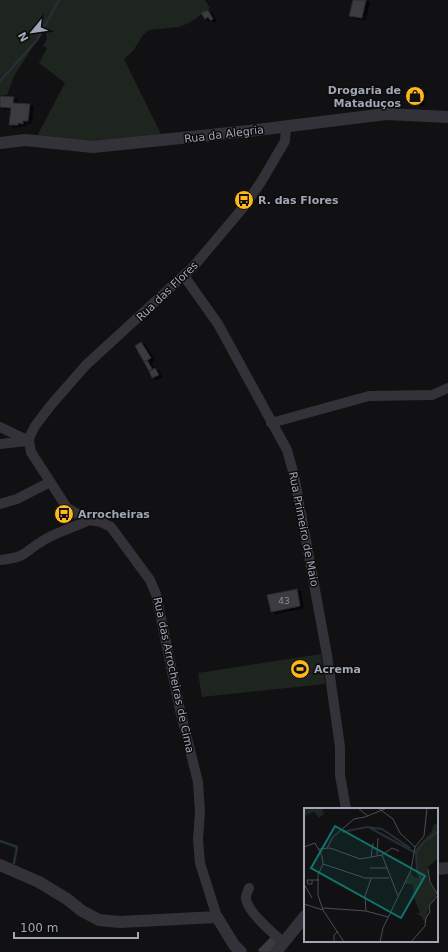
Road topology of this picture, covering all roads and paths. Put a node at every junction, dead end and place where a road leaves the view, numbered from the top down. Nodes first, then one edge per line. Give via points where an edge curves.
1 (448, 117) edge
2 (286, 127) junction
3 (0, 143) edge
4 (184, 276) junction
5 (448, 388) edge
6 (271, 423) junction
7 (0, 427) edge
8 (29, 441) junction
9 (0, 444) edge
10 (50, 482) junction
11 (0, 504) edge
12 (89, 520) junction
13 (0, 560) edge
14 (346, 808) edge
15 (0, 865) edge
16 (448, 868) edge
17 (438, 869) edge
18 (249, 888) dead end
19 (217, 917) junction
20 (304, 917) edge
21 (283, 942) junction
22 (241, 952) edge
23 (276, 952) edge

1 - 2 street, Rua da Alegria via 386,114
2 - 3 street, Rua da Alegria via 93,147 25,140
2 - 4 street, Rua das Flores via 285,141 252,195
4 - 6 street, Rua Primeiro de Maio via 218,324
4 - 8 street, Rua das Flores via 86,365 35,426
5 - 6 street via 432,395 369,396
6 - 14 street, Rua Primeiro de Maio via 287,450 294,475 327,655
7 - 8 street
8 - 9 street
8 - 10 street, Rua das Arrocheiras de Cima via 31,452
10 - 11 street
10 - 12 street, Rua das Arrocheiras de Cima via 67,508
12 - 13 street via 44,540 25,555
12 - 19 street, Rua das Arrocheiras de Cima via 111,527 150,580 156,594 198,782 200,862
15 - 19 street via 39,882 99,920 120,922
16 - 17 street
18 - 21 street via 246,898 248,905
19 - 22 street, Rua das Arrocheiras de Cima
20 - 21 street
21 - 23 street

